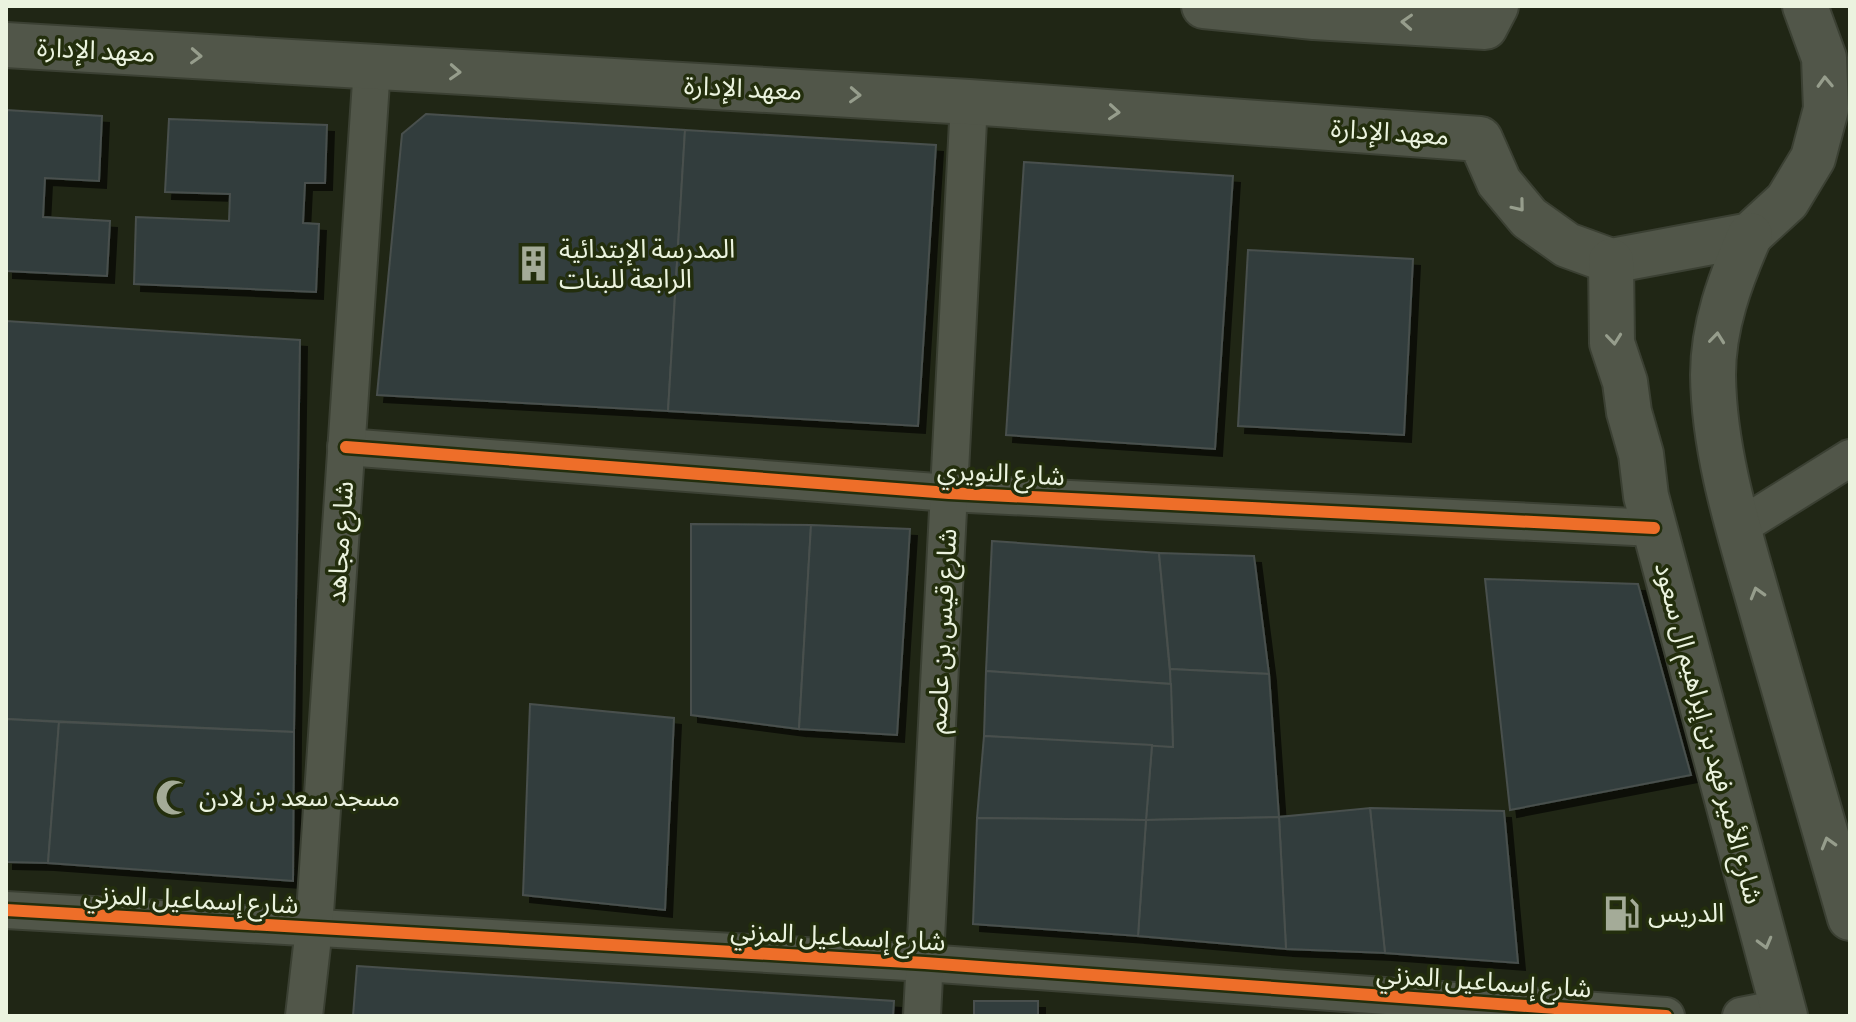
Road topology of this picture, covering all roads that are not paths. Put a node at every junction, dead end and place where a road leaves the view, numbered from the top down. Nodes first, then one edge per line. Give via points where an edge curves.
1 (1204, 6) edge
2 (1805, 6) edge
3 (1314, 11) edge
4 (1490, 16) edge
5 (6, 45) edge
6 (372, 67) junction
7 (969, 102) junction
8 (1750, 235) junction
9 (1611, 261) junction
10 (346, 447) junction
11 (1850, 458) edge
12 (949, 493) junction
13 (1654, 528) junction
14 (1738, 528) junction
15 (6, 910) edge
16 (1850, 918) edge
17 (314, 928) junction
18 (925, 963) junction
19 (1769, 1013) edge
20 (304, 1016) edge
21 (922, 1016) edge
22 (1666, 1016) edge

1 - 3 main road
8 -> 2 main road via 1787,201 1813,158 1826,109 1824,58
4 -> 3 main road
5 -> 6 main road, معهد الإدارة
6 -> 7 main road, معهد الإدارة
6 - 10 street, شارع مجاهد
7 -> 9 main road, معهد الإدارة via 1480,139 1499,182 1529,218 1567,245
7 - 12 street, شارع قيس بن عاصم
8 - 9 main road
14 -> 8 main road via 1715,420 1713,373 1718,325
9 -> 13 main road, شارع الأمير فهد بن إبراهيم ال سعود via 1612,343 1625,382
10 - 12 street, شارع النويري
10 - 17 street, شارع مجاهد
11 - 14 street
12 - 13 street, شارع النويري
12 - 18 street, شارع قيس بن عاصم
13 -> 19 main road, شارع الأمير فهد بن إبراهيم ال سعود
16 -> 14 main road
15 - 17 street, شارع إسماعيل المزني
17 - 18 street, شارع إسماعيل المزني
17 - 20 street, شارع مجاهد
18 - 21 street, شارع قيس بن عاصم
18 - 22 street, شارع إسماعيل المزني

